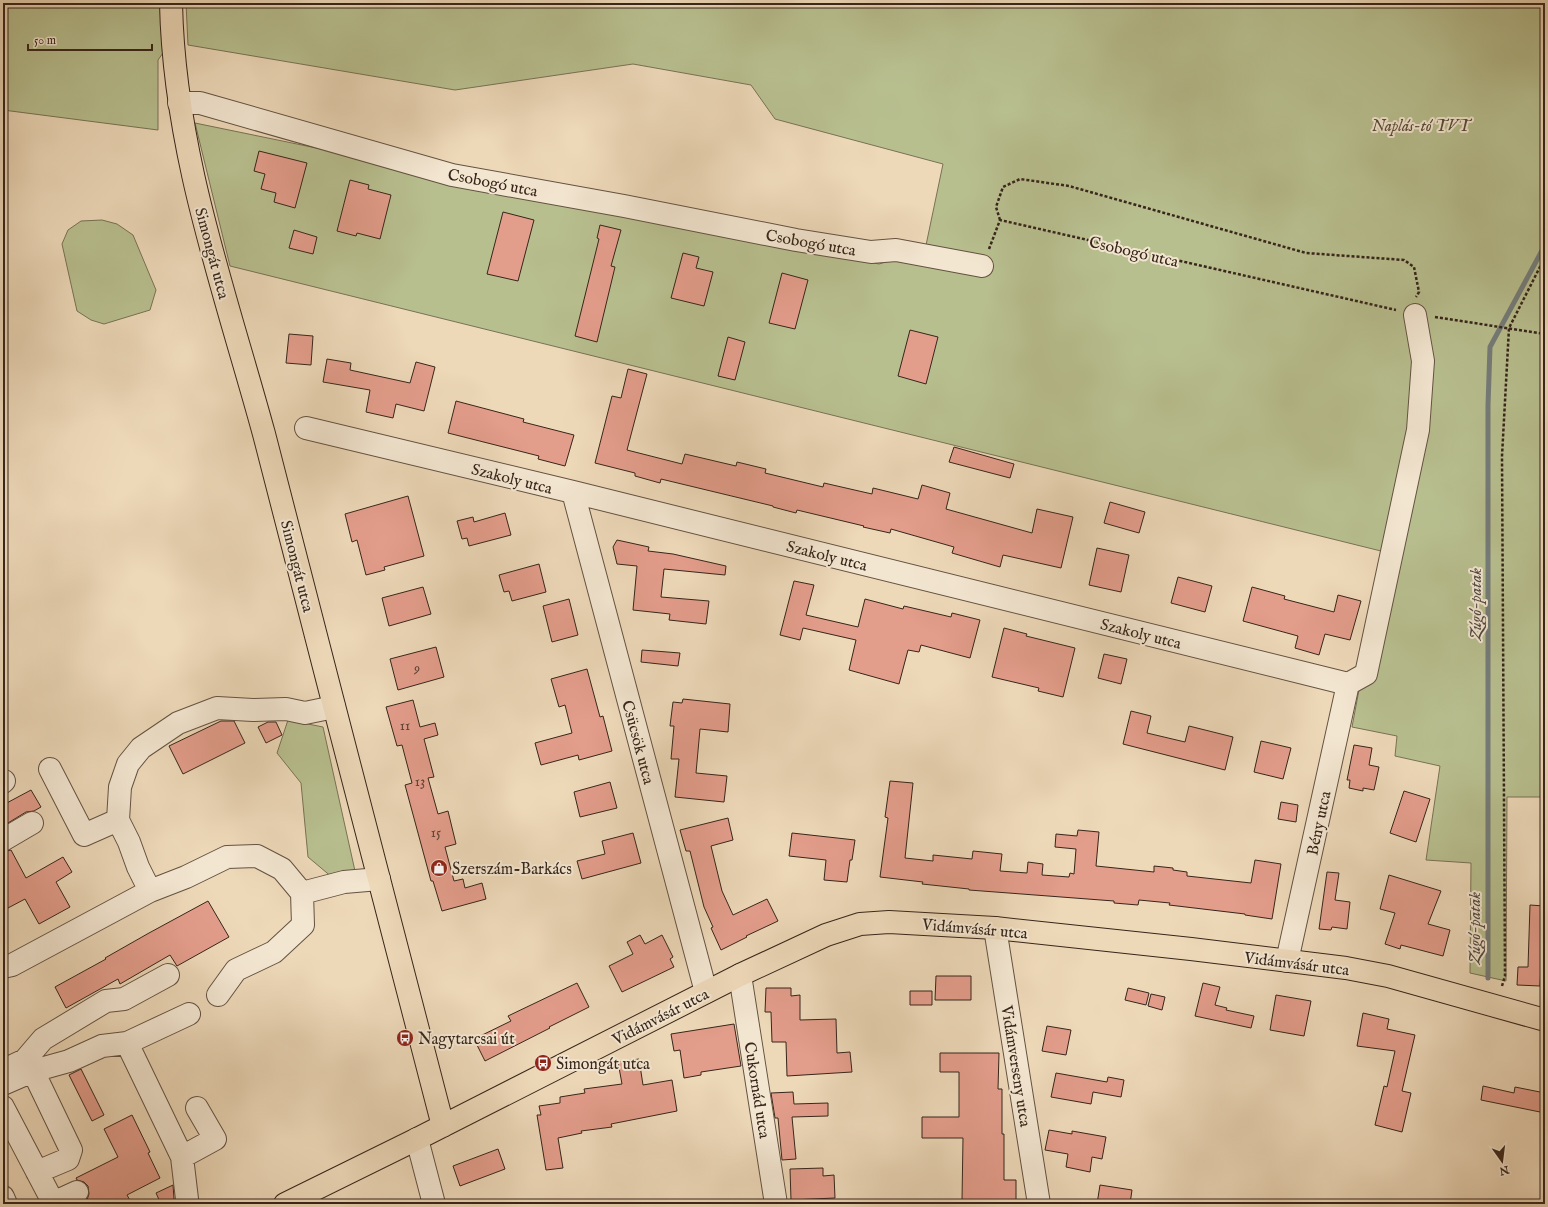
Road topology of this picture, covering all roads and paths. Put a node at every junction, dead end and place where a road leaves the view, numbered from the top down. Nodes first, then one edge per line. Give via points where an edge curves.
1 (171, 3) edge
2 (179, 103) junction
3 (1000, 220) junction
4 (1545, 257) edge
5 (982, 266) joint
6 (1414, 311) junction
7 (1509, 328) junction
8 (1545, 334) edge
9 (306, 428) dead end
10 (573, 492) junction
11 (1348, 684) junction
12 (334, 707) junction
13 (50, 769) dead end
14 (118, 820) junction
15 (32, 823) dead end
16 (3, 840) edge
17 (379, 879) junction
18 (150, 891) junction
19 (302, 893) junction
20 (995, 928) junction
21 (1288, 961) junction
22 (3, 967) edge
23 (168, 974) dead end
24 (740, 975) junction
25 (1502, 986) dead end
26 (706, 992) junction
27 (218, 994) dead end
28 (189, 1014) dead end
29 (1545, 1020) edge
30 (127, 1044) junction
31 (3, 1071) edge
32 (33, 1071) junction
33 (3, 1084) edge
34 (3, 1107) edge
35 (197, 1108) dead end
36 (443, 1126) junction
37 (417, 1139) junction
38 (182, 1157) junction
39 (37, 1172) junction
40 (77, 1192) dead end
41 (3, 1197) edge
42 (6, 1204) edge
43 (54, 1204) edge
44 (187, 1204) edge
45 (285, 1204) edge
46 (434, 1204) edge
47 (776, 1204) edge
48 (1039, 1204) edge

1 - 2 main road, Simongát utca
2 - 5 street, Csobogó utca via 200,103 452,175 796,240 871,252 896,250
2 - 12 main road, Simongát utca via 195,186 216,269 263,432
3 - 5 path
3 - 6 path, Csobogó utca
3 - 6 path via 996,208 1003,187 1020,179 1069,186 1306,253 1404,260 1414,267 1419,292
4 - 7 path
6 - 7 path, Csobogó utca
6 - 11 street via 1423,361 1418,430 1366,674
7 - 8 path, Csobogó utca
7 - 25 path via 1502,456 1505,968
9 - 10 street, Szakoly utca
10 - 11 street, Szakoly utca
10 - 26 street, Csücsök utca
11 - 21 street, Bény utca
12 - 14 street via 304,714 286,709 217,708 178,723 142,748 128,764 120,787
12 - 17 main road, Simongát utca
13 - 14 street via 84,835
14 - 18 street
15 - 16 street
17 - 19 street via 344,882
17 - 36 main road, Simongát utca
18 - 19 street via 227,857 256,856 282,868
18 - 22 street via 12,965
19 - 27 street via 303,926 274,952 236,970
20 - 21 main road, Vidámvásár utca
20 - 24 main road, Vidámvásár utca via 889,922 860,924 826,934
20 - 48 street, Vidámverseny utca
21 - 29 main road, Vidámvásár utca via 1388,976
23 - 31 street via 124,998 106,1001 43,1039 25,1060
24 - 26 main road, Vidámvásár utca
24 - 47 street, Cukornád utca
26 - 36 main road, Vidámvásár utca
28 - 30 street
30 - 32 street via 102,1046 69,1061
30 - 38 street
32 - 33 street
32 - 39 street via 71,1150 68,1159
34 - 39 street
35 - 38 street via 215,1139
36 - 37 main road
37 - 45 main road
37 - 46 street
38 - 44 street
39 - 43 street
40 - 43 street
41 - 42 street

